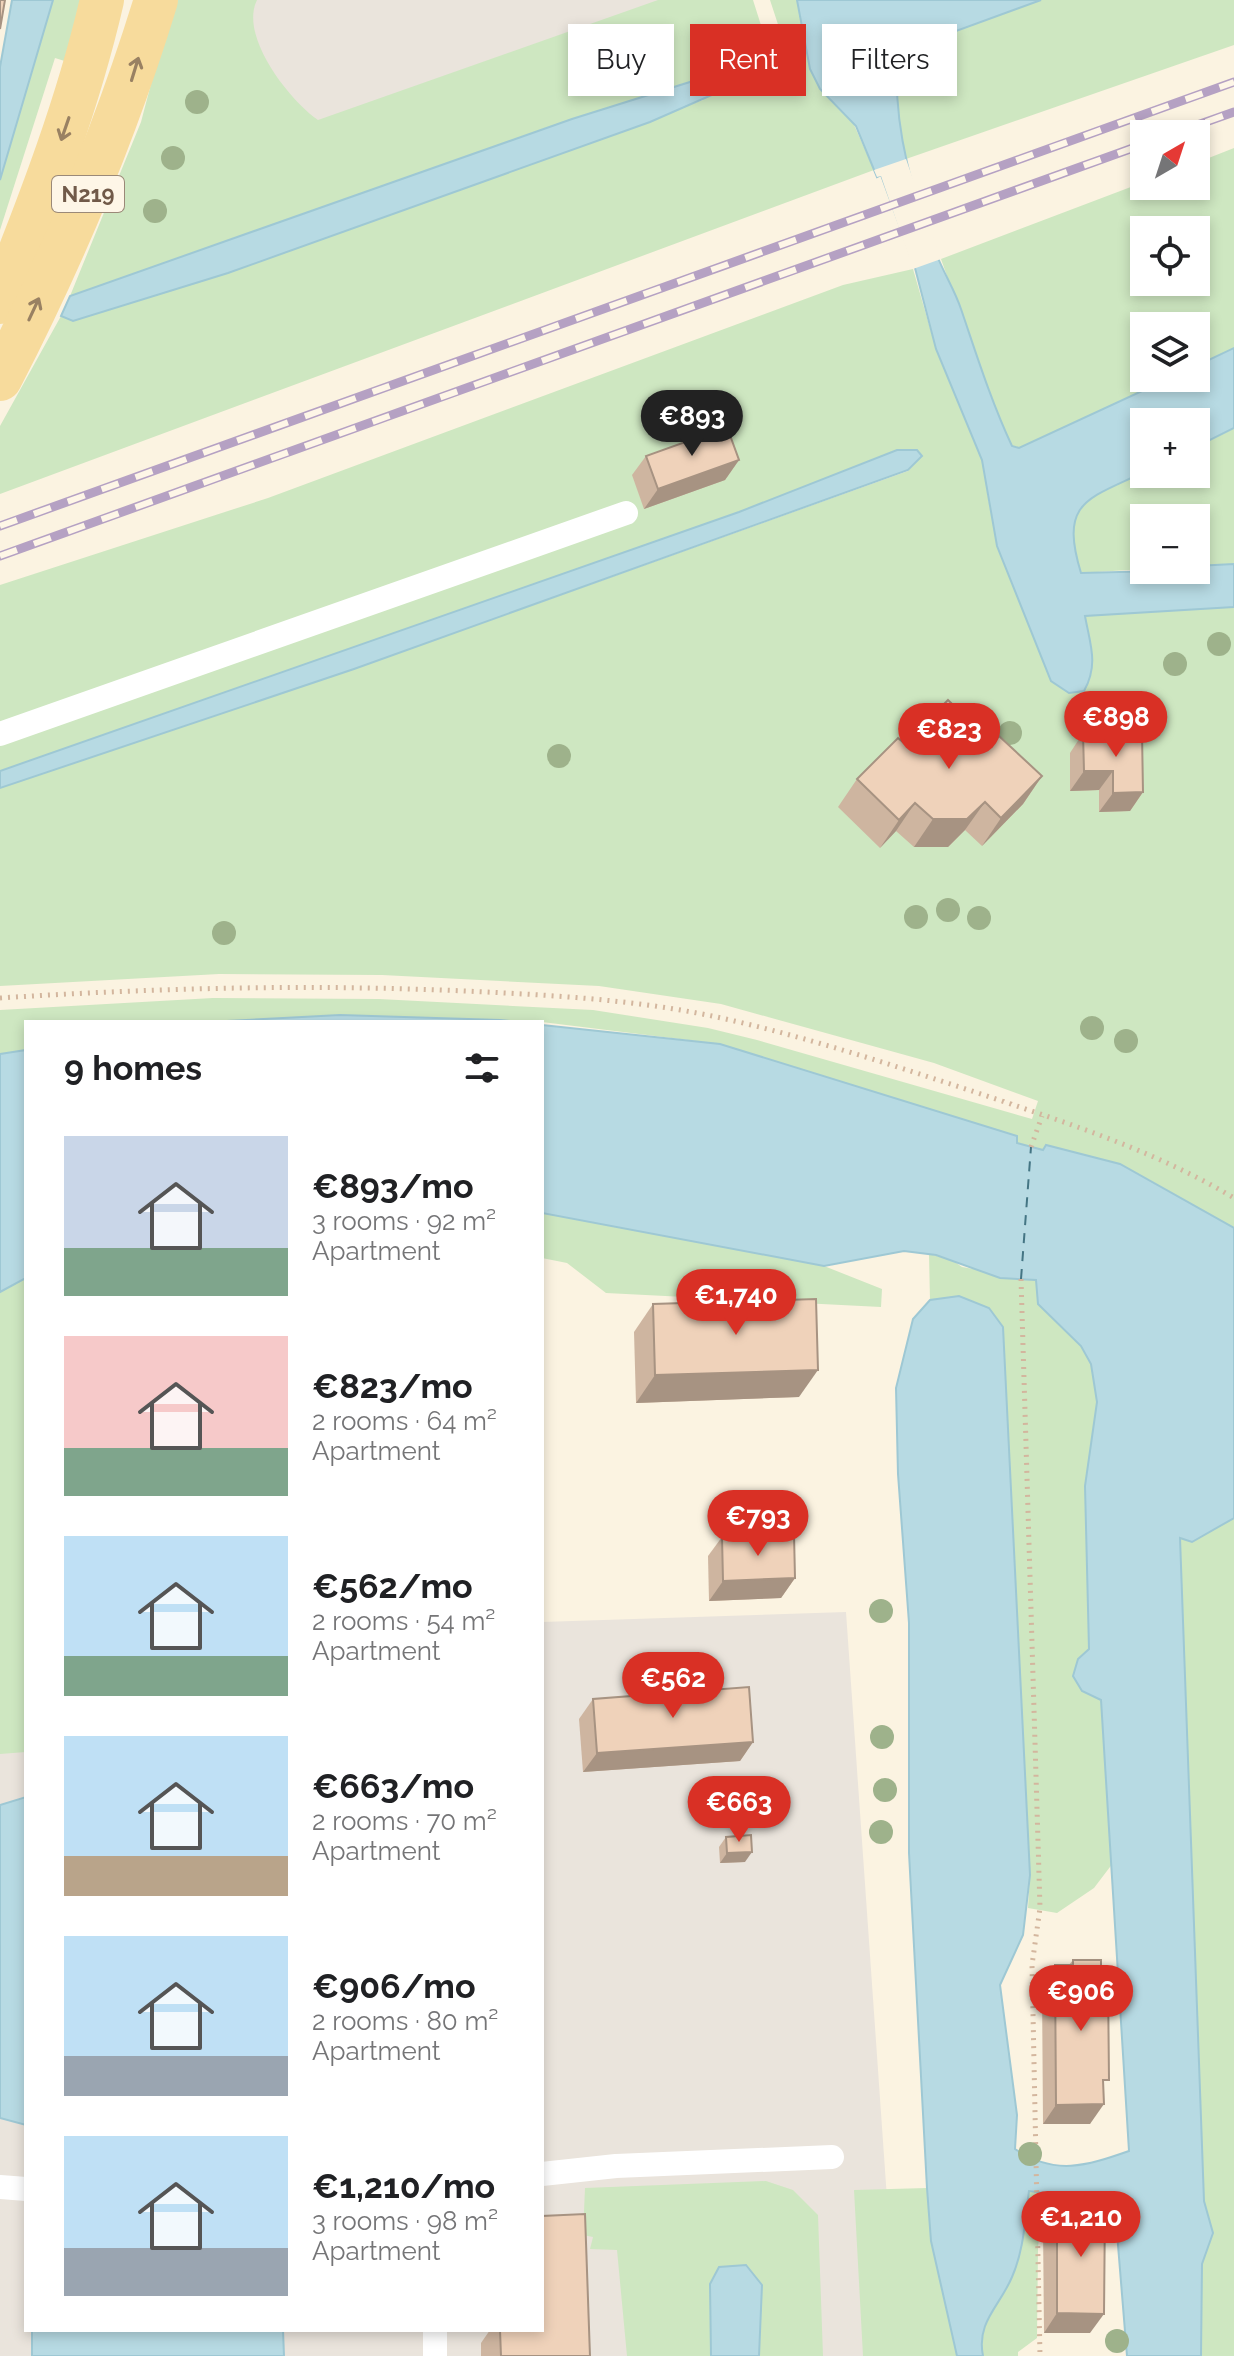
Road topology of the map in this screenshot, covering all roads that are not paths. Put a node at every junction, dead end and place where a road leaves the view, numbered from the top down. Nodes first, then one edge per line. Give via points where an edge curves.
1 (102, 0) edge
2 (156, 0) edge
3 (0, 302) edge
4 (0, 379) edge
5 (626, 513) dead end
6 (0, 734) edge
7 (832, 2157) dead end
8 (544, 2174) edge
9 (0, 2187) edge
10 (24, 2189) edge
11 (435, 2332) edge
12 (435, 2356) edge

1 -> 3 main road, N219 via 87,65
4 -> 2 main road, N219 via 87,195
5 - 6 lane
7 - 8 lane
9 - 10 lane
11 - 12 lane

